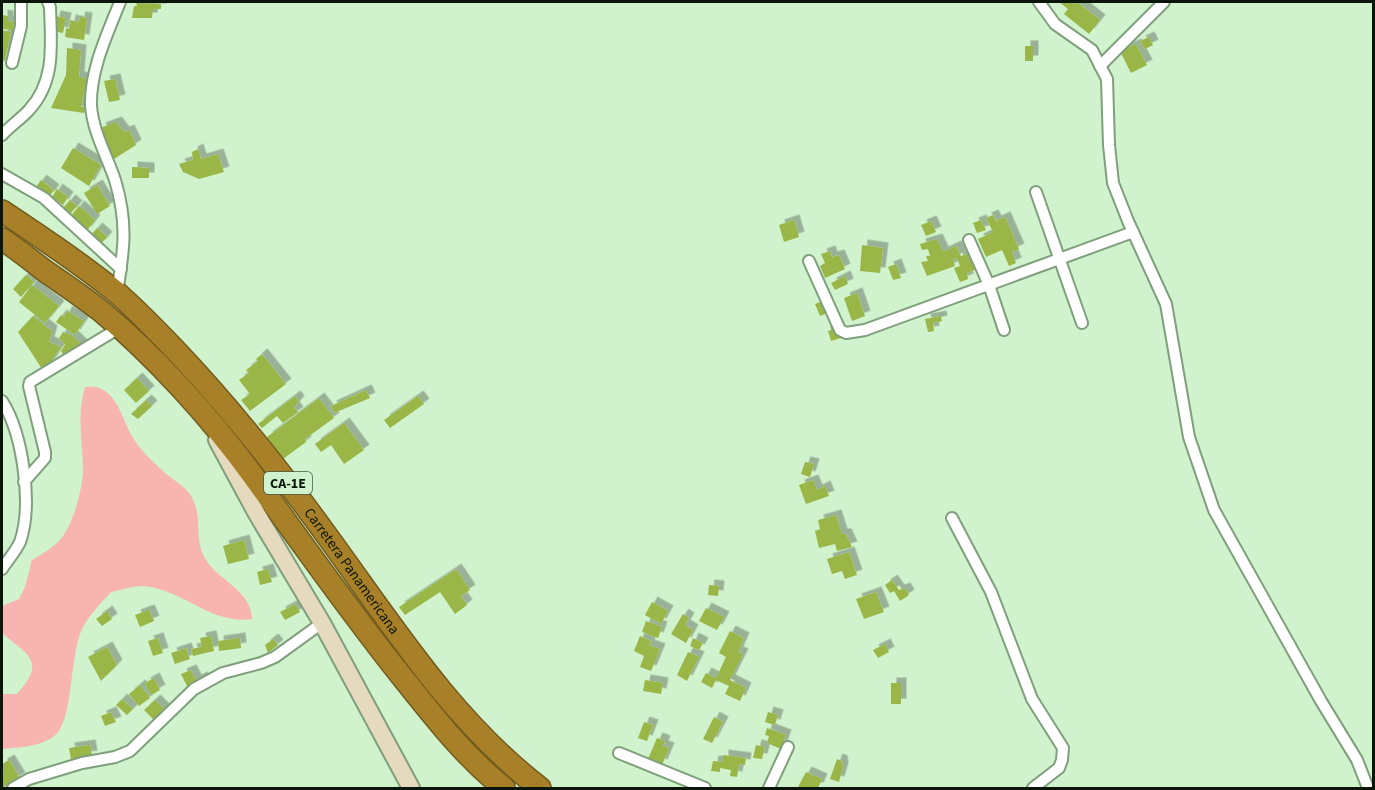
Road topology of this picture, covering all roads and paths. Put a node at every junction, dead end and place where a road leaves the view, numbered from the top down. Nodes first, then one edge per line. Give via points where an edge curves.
1 (21, 2) edge
2 (48, 2) edge
3 (120, 2) edge
4 (1039, 2) edge
5 (1164, 2) edge
6 (12, 63) dead end
7 (1100, 66) junction
8 (2, 135) edge
9 (2, 174) edge
10 (1036, 192) dead end
11 (2, 211) edge
12 (1133, 232) junction
13 (2, 239) edge
14 (969, 240) dead end
15 (1061, 259) junction
16 (810, 261) dead end
17 (121, 269) junction
18 (989, 285) junction
19 (117, 293) junction
20 (1082, 322) dead end
21 (119, 328) junction
22 (1004, 330) dead end
23 (2, 401) edge
24 (203, 415) junction
25 (24, 482) junction
26 (952, 518) dead end
27 (2, 569) edge
28 (322, 623) junction
29 (788, 747) dead end
30 (619, 753) dead end
31 (13, 789) edge
32 (411, 789) edge
33 (504, 789) edge
34 (540, 789) edge
35 (705, 789) edge
36 (769, 789) edge
37 (1033, 789) edge
38 (1368, 789) edge

1 - 6 street via 21,26
2 - 8 street via 51,60 43,91
3 - 17 street via 92,80 91,106 124,218
4 - 7 street via 1055,24 1092,50
5 - 7 street
7 - 12 street via 1107,79 1113,183
9 - 17 street via 44,198
10 - 15 street
11 - 19 highway, Carretera Panamericana / CA-1E
12 - 15 street
12 - 38 street via 1167,304 1190,437 1214,510 1358,760
13 - 21 highway, Carretera Panamericana / CA-1E
14 - 18 street
15 - 18 street
15 - 20 street
16 - 18 street via 840,330 846,333 866,330
17 - 19 street
18 - 22 street
19 - 34 highway, Carretera Panamericana / CA-1E via 197,373 252,438 427,675 499,755
21 - 24 highway, Carretera Panamericana / CA-1E
21 - 25 street via 30,382 45,458
23 - 25 street via 24,463
24 - 28 main road
24 - 33 highway, Carretera Panamericana / CA-1E via 254,477 417,697 484,773
25 - 27 street via 26,504 20,543
26 - 37 street via 991,592 1032,699 1063,748 1059,768
28 - 31 street via 275,657 224,673 194,689 130,751 29,779
28 - 32 main road
29 - 36 street
30 - 35 street

